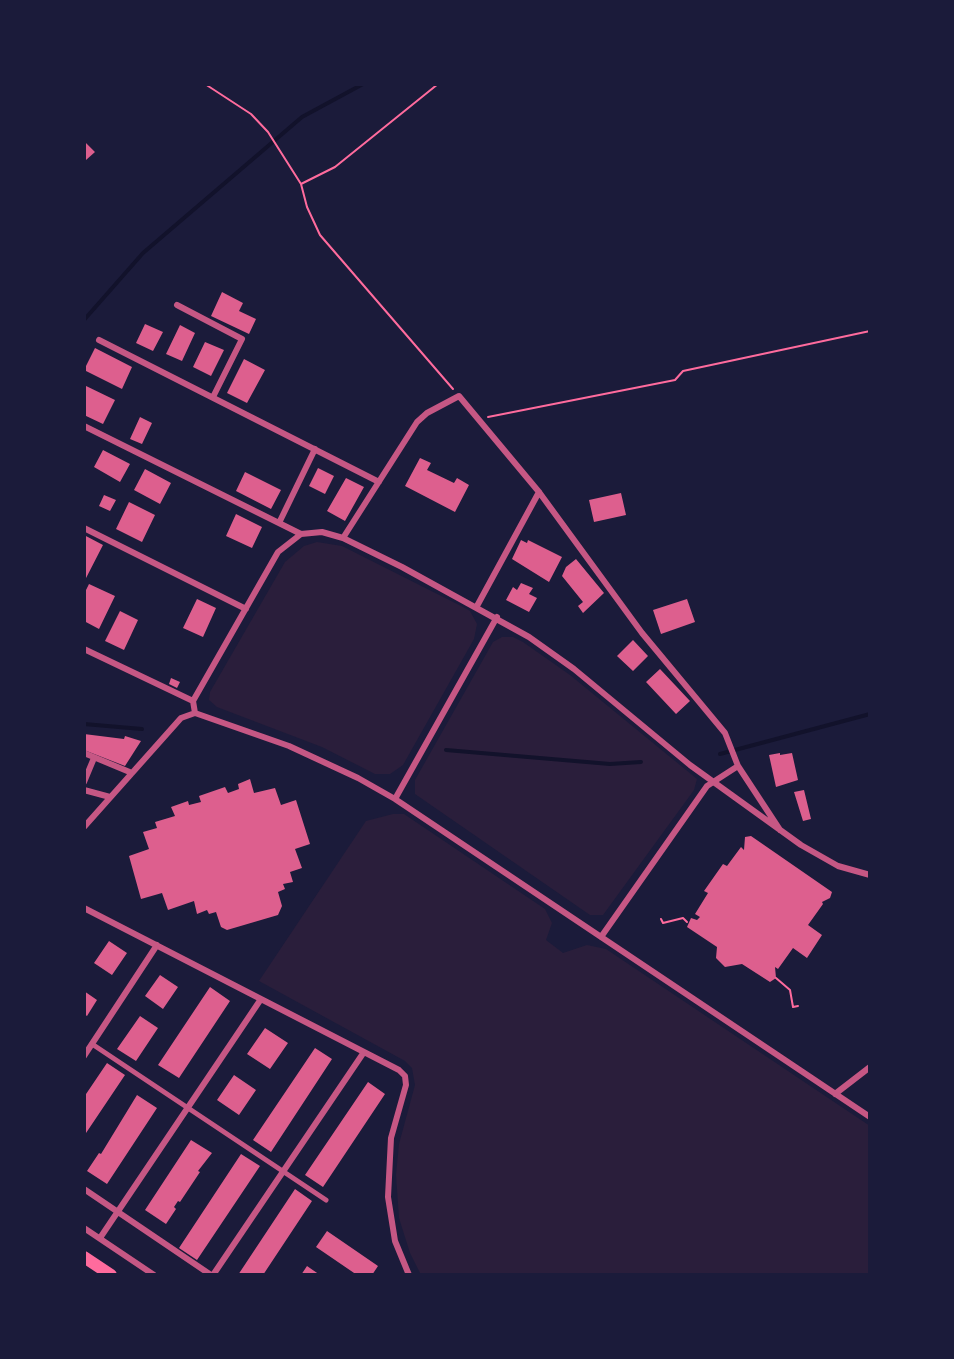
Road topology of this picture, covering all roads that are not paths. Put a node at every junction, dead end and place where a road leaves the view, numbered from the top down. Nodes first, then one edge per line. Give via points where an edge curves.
1 (177, 305) dead end
2 (99, 340) dead end
3 (213, 398) junction
4 (84, 426) edge
5 (315, 449) junction
6 (379, 482) junction
7 (539, 492) junction
8 (279, 523) junction
9 (84, 528) edge
10 (302, 534) junction
11 (343, 538) junction
12 (477, 606) junction
13 (246, 609) junction
14 (496, 617) junction
15 (84, 649) edge
16 (194, 701) junction
17 (195, 713) junction
18 (84, 753) edge
19 (94, 758) junction
20 (738, 766) junction
21 (132, 773) junction
22 (84, 782) edge
23 (712, 782) junction
24 (84, 790) edge
25 (110, 797) junction
26 (395, 799) junction
27 (84, 827) edge
28 (781, 830) junction
29 (870, 875) edge
30 (84, 908) edge
31 (601, 937) junction
32 (157, 945) junction
33 (261, 999) junction
34 (84, 1038) edge
35 (92, 1044) junction
36 (364, 1052) junction
37 (84, 1056) edge
38 (870, 1067) edge
39 (835, 1094) junction
40 (188, 1107) junction
41 (870, 1117) edge
42 (283, 1172) junction
43 (84, 1189) edge
44 (326, 1200) dead end
45 (118, 1212) junction
46 (84, 1228) edge
47 (100, 1238) junction
48 (84, 1257) edge
49 (111, 1275) edge
50 (154, 1275) edge
51 (212, 1275) edge
52 (409, 1275) edge

1 - 3 street via 242,339
2 - 3 street
3 - 5 street
4 - 8 street
5 - 6 street
5 - 8 street
6 - 7 street via 417,422 459,396
6 - 11 street
7 - 12 street
7 - 20 street via 642,633 725,733
8 - 10 street
9 - 13 street
10 - 11 street via 322,532
10 - 13 street via 278,552
11 - 12 street
12 - 14 street
13 - 16 street
14 - 23 street via 574,669
14 - 26 street
15 - 16 street
16 - 17 street
17 - 21 street via 181,718
17 - 26 street via 289,746
18 - 19 street
19 - 21 street
19 - 22 street
20 - 23 street
20 - 28 street
21 - 25 street
23 - 28 street
23 - 31 street
24 - 25 street
25 - 27 street
26 - 31 street
28 - 29 street via 838,866
30 - 32 street
31 - 39 street
32 - 33 street
32 - 35 street
33 - 36 street
33 - 40 street
34 - 35 street
35 - 37 street
35 - 40 street
36 - 42 street
36 - 52 street via 405,1076 391,1138 388,1197 394,1241
38 - 39 street
39 - 41 street
40 - 42 street
40 - 45 street
42 - 44 street
42 - 51 street
43 - 45 street
45 - 47 street
45 - 51 street
46 - 47 street
47 - 50 street
48 - 49 main road

